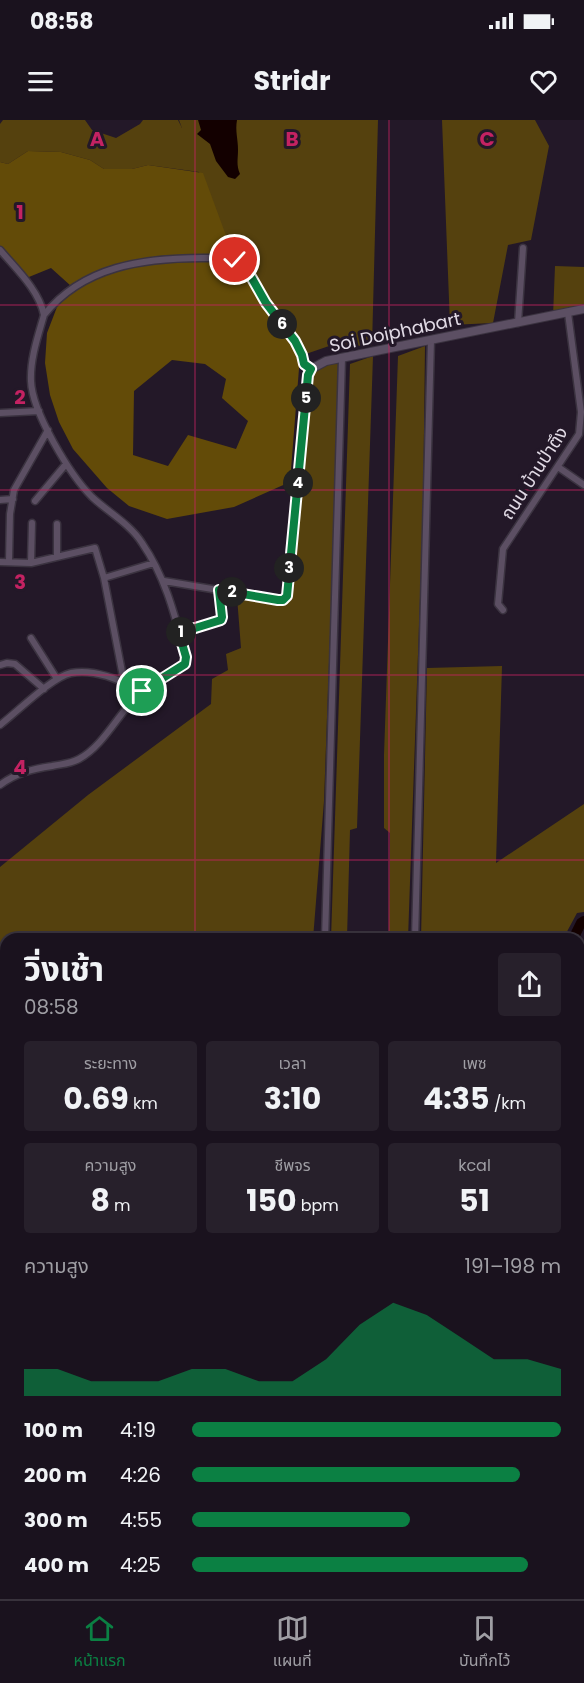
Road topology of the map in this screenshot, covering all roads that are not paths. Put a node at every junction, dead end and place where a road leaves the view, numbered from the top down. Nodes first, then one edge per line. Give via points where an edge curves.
1 (523, 248) dead end
2 (1, 254) edge
3 (584, 309) edge
4 (568, 313) junction
5 (45, 315) junction
6 (518, 323) junction
7 (431, 340) junction
8 (342, 358) junction
9 (311, 369) junction
10 (39, 411) junction
11 (583, 411) edge
12 (0, 413) edge
13 (48, 430) junction
14 (66, 464) junction
15 (558, 467) junction
16 (584, 485) edge
17 (13, 499) junction
18 (0, 500) edge
19 (34, 501) dead end
20 (10, 514) junction
21 (0, 515) edge
22 (32, 523) dead end
23 (57, 524) dead end
24 (57, 556) junction
25 (9, 561) junction
26 (0, 562) edge
27 (31, 562) junction
28 (154, 563) junction
29 (104, 578) junction
30 (164, 580) junction
31 (219, 590) junction
32 (503, 610) dead end
33 (179, 633) junction
34 (31, 638) dead end
35 (0, 665) edge
36 (57, 679) junction
37 (124, 682) junction
38 (44, 689) junction
39 (142, 691) junction
40 (0, 725) edge
41 (0, 785) edge
42 (325, 933) edge
43 (415, 933) edge

1 - 6 street
2 - 5 street via 37,294
3 - 4 street, Soi Doiphabart
4 - 6 street, Soi Doiphabart
4 - 11 street, ถนน บ้านป่าตึง
5 - 9 street via 70,289 140,261 235,260 245,266 266,303 295,341 304,364
5 - 10 street via 31,368
6 - 7 street, Soi Doiphabart
7 - 8 street, Soi Doiphabart
7 - 43 street
8 - 9 street, Soi Doiphabart
8 - 42 street
9 - 31 street, Soi Doiphabart via 287,596 278,600
10 - 12 street
10 - 13 street
11 - 15 street, ถนน บ้านป่าตึง via 579,434
13 - 14 street
13 - 17 street via 14,490
14 - 19 street
14 - 28 street via 106,510 134,531
15 - 16 street
15 - 32 street, ถนน บ้านป่าตึง via 503,549 498,604
17 - 18 street
17 - 20 street
20 - 21 street
20 - 25 street
22 - 27 street
23 - 24 street
24 - 27 street
24 - 29 street via 95,548
25 - 26 street
25 - 27 street
28 - 29 street
28 - 30 street
29 - 37 street
30 - 31 street, Soi Doiphabart
30 - 33 street
31 - 33 street via 221,620
33 - 39 street via 185,664
34 - 36 street
35 - 38 street via 15,664
36 - 37 street via 82,672
36 - 38 street
37 - 39 street
38 - 40 street
39 - 41 street via 81,758 24,772

